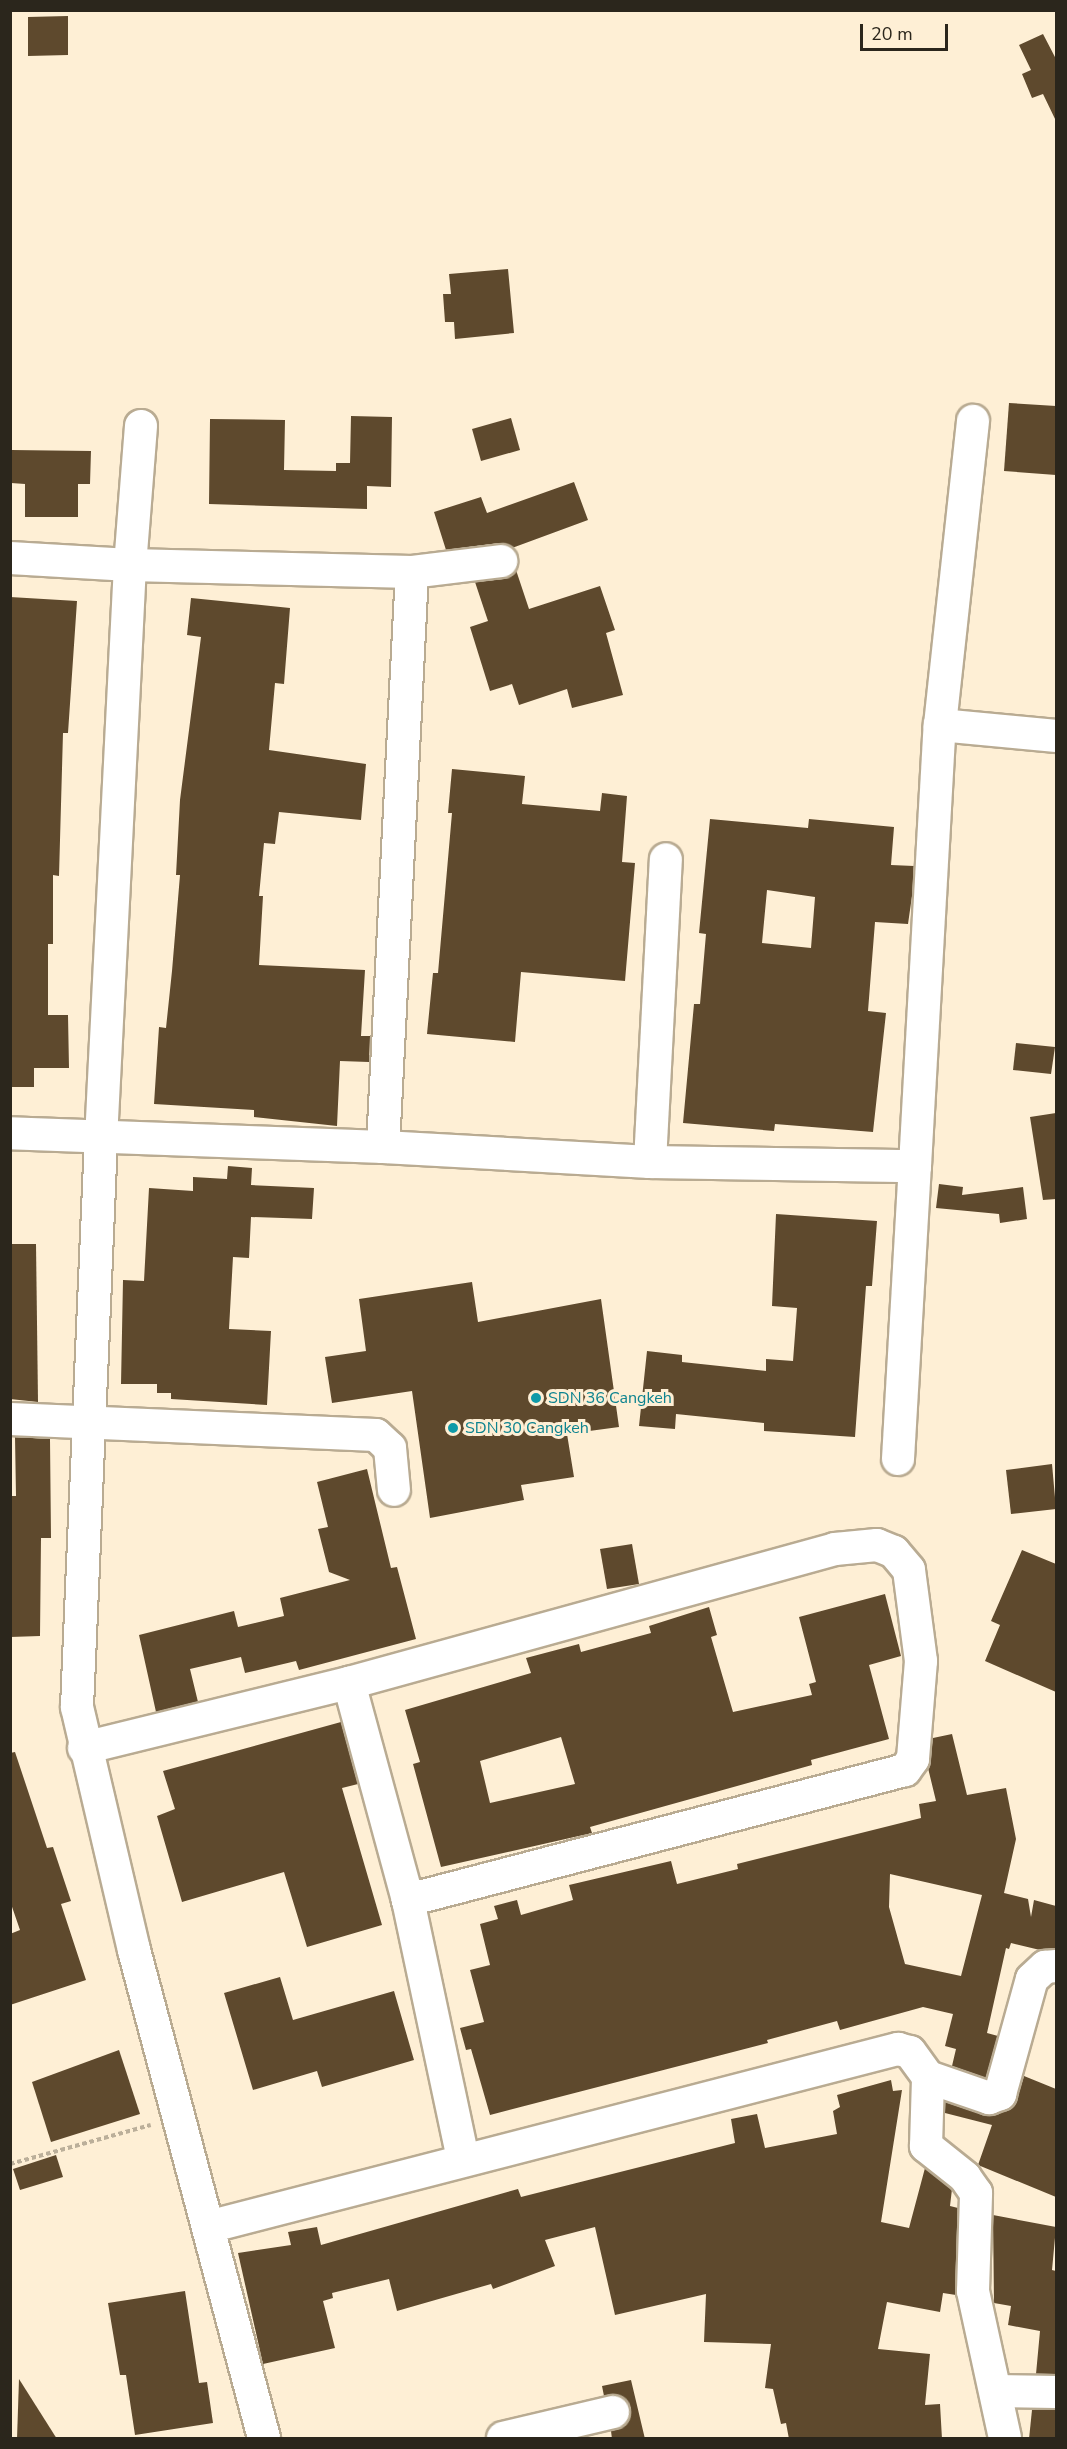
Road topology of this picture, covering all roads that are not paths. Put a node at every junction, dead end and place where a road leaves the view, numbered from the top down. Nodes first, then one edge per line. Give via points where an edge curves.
1 (973, 421) dead end
2 (141, 426) dead end
3 (10, 558) edge
4 (501, 561) dead end
5 (130, 566) junction
6 (412, 572) junction
7 (940, 725) junction
8 (1056, 736) edge
9 (666, 859) dead end
10 (10, 1133) edge
11 (101, 1139) junction
12 (383, 1147) junction
13 (650, 1162) junction
14 (915, 1166) junction
15 (10, 1419) edge
16 (89, 1421) junction
17 (898, 1459) dead end
18 (393, 1490) dead end
19 (349, 1683) junction
20 (84, 1749) junction
21 (408, 1900) junction
22 (1056, 1966) edge
23 (928, 2077) junction
24 (463, 2159) junction
25 (208, 2227) junction
26 (996, 2391) junction
27 (1056, 2392) edge
28 (612, 2412) dead end
29 (264, 2439) edge
30 (503, 2439) edge
31 (1005, 2439) edge

1 - 7 street
2 - 5 street
3 - 5 street
4 - 6 street
5 - 6 street
5 - 11 street
6 - 12 street
7 - 8 street
7 - 14 street
9 - 13 street
10 - 11 street
11 - 12 street
11 - 16 street
12 - 13 street
13 - 14 street
14 - 17 street
15 - 16 street
16 - 18 street via 376,1435 390,1448
16 - 20 street via 77,1707
19 - 20 street
19 - 21 street
19 - 21 street via 836,1549 877,1545 894,1552 909,1570 921,1660 913,1759 905,1770
20 - 25 street
21 - 24 street
22 - 23 street via 1045,1967 1032,1979 1000,2094 989,2098
23 - 24 street via 910,2052 898,2049
23 - 26 street via 926,2146 965,2177 976,2193 973,2291
24 - 25 street
25 - 29 street
26 - 27 street
26 - 31 street
28 - 30 street

